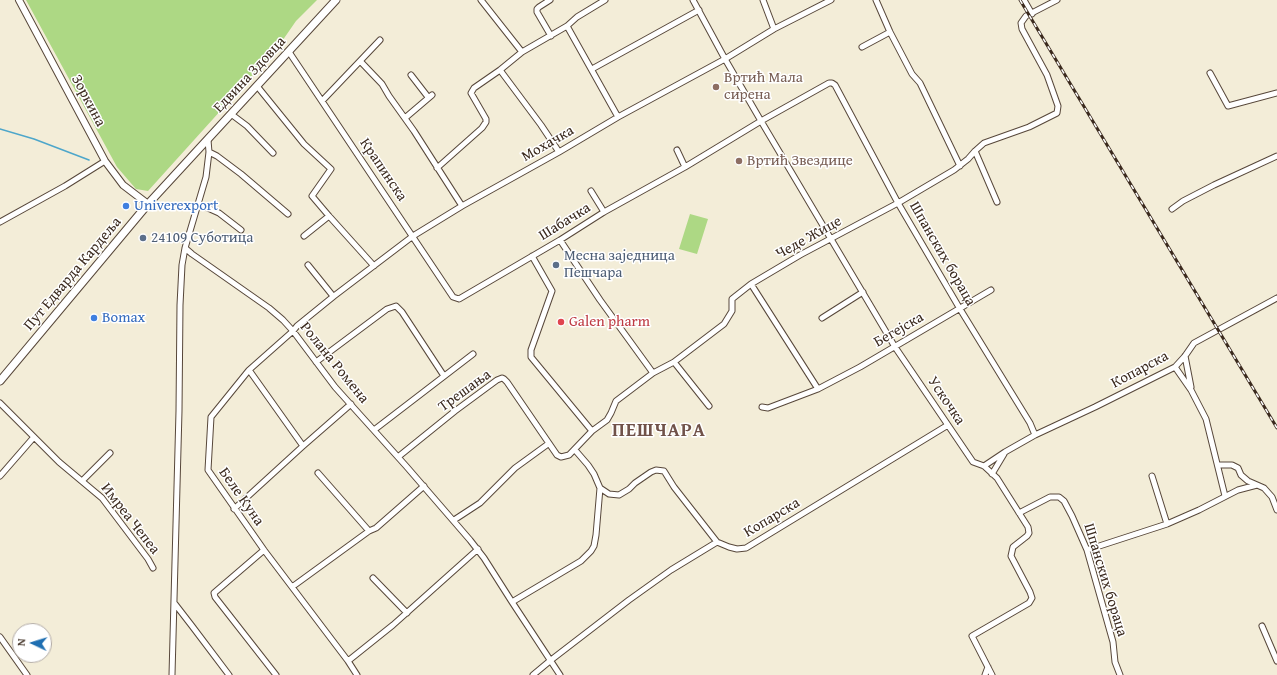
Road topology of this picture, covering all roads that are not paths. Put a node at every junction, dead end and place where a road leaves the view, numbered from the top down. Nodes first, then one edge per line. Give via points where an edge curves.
1 (20, 0) edge
2 (336, 0) edge
3 (550, 0) edge
4 (605, 0) edge
5 (693, 0) edge
6 (763, 0) edge
7 (831, 0) edge
8 (876, 0) edge
9 (1024, 0) edge
10 (1057, 0) edge
11 (485, 1) edge
12 (699, 10) junction
13 (1032, 14) junction
14 (567, 26) junction
15 (774, 29) junction
16 (890, 32) junction
17 (551, 36) junction
18 (380, 40) dead end
19 (862, 47) dead end
20 (288, 52) junction
21 (522, 52) junction
22 (725, 59) junction
23 (361, 62) junction
24 (592, 69) junction
25 (500, 70) junction
26 (1210, 74) dead end
27 (411, 75) dead end
28 (832, 83) joint
29 (257, 86) junction
30 (1277, 93) edge
31 (322, 101) junction
32 (231, 114) junction
33 (618, 117) junction
34 (405, 118) junction
35 (761, 121) junction
36 (208, 140) junction
37 (677, 150) dead end
38 (975, 151) junction
39 (209, 152) junction
40 (559, 152) junction
41 (273, 153) dead end
42 (1277, 156) edge
43 (105, 161) junction
44 (960, 166) junction
45 (182, 167) joint
46 (685, 167) junction
47 (437, 168) junction
48 (591, 191) dead end
49 (997, 202) dead end
50 (898, 203) junction
51 (148, 204) junction
52 (198, 204) junction
53 (462, 206) junction
54 (1172, 209) dead end
55 (604, 212) junction
56 (288, 214) dead end
57 (329, 216) junction
58 (0, 222) edge
59 (241, 230) dead end
60 (304, 236) dead end
61 (413, 236) junction
62 (831, 239) junction
63 (560, 240) junction
64 (185, 248) junction
65 (532, 256) junction
66 (308, 265) dead end
67 (374, 266) junction
68 (751, 284) junction
69 (991, 290) dead end
70 (862, 292) junction
71 (333, 296) junction
72 (1277, 298) edge
73 (459, 299) joint
74 (960, 309) junction
75 (822, 318) dead end
76 (293, 331) junction
77 (895, 347) junction
78 (473, 354) dead end
79 (1185, 356) junction
80 (316, 362) junction
81 (674, 362) junction
82 (1175, 367) junction
83 (249, 370) junction
84 (653, 373) junction
85 (444, 376) junction
86 (0, 381) edge
87 (818, 389) junction
88 (1191, 390) junction
89 (0, 404) edge
90 (351, 404) junction
91 (709, 406) dead end
92 (762, 407) dead end
93 (948, 425) junction
94 (374, 430) junction
95 (592, 431) junction
96 (1035, 435) junction
97 (34, 437) junction
98 (548, 444) junction
99 (303, 446) junction
100 (575, 450) junction
101 (1005, 452) junction
102 (110, 453) dead end
103 (398, 457) junction
104 (1218, 465) junction
105 (984, 466) junction
106 (318, 474) dead end
107 (992, 474) junction
108 (0, 476) edge
109 (1152, 476) dead end
110 (82, 481) junction
111 (1257, 485) junction
112 (424, 486) junction
113 (600, 488) junction
114 (1225, 496) junction
115 (234, 509) junction
116 (1277, 510) edge
117 (1019, 513) junction
118 (454, 520) junction
119 (1167, 524) junction
120 (369, 531) junction
121 (717, 542) junction
122 (478, 549) junction
123 (264, 550) junction
124 (1087, 550) junction
125 (153, 568) dead end
126 (373, 578) dead end
127 (292, 587) junction
128 (512, 602) junction
129 (174, 604) junction
130 (407, 613) junction
131 (1262, 626) dead end
132 (0, 637) edge
133 (551, 660) junction
134 (348, 661) junction
135 (1277, 661) edge
136 (988, 666) junction
137 (27, 675) edge
138 (172, 675) edge
139 (228, 675) edge
140 (276, 675) edge
141 (356, 675) edge
142 (533, 675) edge
143 (560, 675) edge
144 (985, 675) edge
145 (992, 675) edge
146 (1120, 675) edge

1 - 43 street, Зоркина
2 - 20 main road, Едвина Здовца
3 - 17 street via 539,7 537,12
4 - 14 street
5 - 12 street, Ускочка
6 - 15 street
7 - 15 street, Мохачка
8 - 16 street
9 - 13 street
10 - 13 street
11 - 21 street
12 - 22 street, Ускочка
12 - 24 street
13 - 38 street, Чеде Жице via 1023,19 1022,29 1047,76 1058,106 1057,113 1029,127 984,143
14 - 17 street
14 - 24 street
15 - 22 street, Мохачка
16 - 19 street
16 - 44 street via 912,74 920,83
17 - 21 street
18 - 23 street
20 - 29 main road, Едвина Здовца
20 - 31 street, Крапинска
21 - 25 street
22 - 33 street, Мохачка
22 - 35 street, Ускочка
23 - 31 street
23 - 34 street via 382,84
24 - 33 street
25 - 40 street
25 - 47 street via 474,88 472,93 486,122
26 - 30 street via 1228,106
27 - 34 street via 430,96
28 - 35 street, Шабачка via 829,82
28 - 50 street, Шпанских бораца
29 - 32 main road, Едвина Здовца
29 - 57 street via 304,144 331,169 312,196
31 - 61 street, Крапинска
32 - 36 main road, Едвина Здовца
32 - 41 street via 247,126
33 - 40 street, Мохачка
34 - 47 street
35 - 46 street, Шабачка
35 - 62 street, Ускочка
36 - 39 street
36 - 45 main road, Едвина Здовца
37 - 46 street
38 - 44 street, Чеде Жице
38 - 49 street
39 - 52 street via 206,177
39 - 56 street via 241,174
40 - 53 street, Мохачка
42 - 54 street via 1214,185
43 - 51 street, Зоркина via 123,185
43 - 58 street
44 - 50 street, Чеде Жице
45 - 51 main road, Пут Едварда Кардеља
46 - 55 street, Шабачка
47 - 53 street
48 - 55 street
50 - 62 street, Чеде Жице
50 - 74 street, Шпанских бораца
51 - 86 main road, Пут Едварда Кардеља
52 - 59 street via 219,213
52 - 64 street
53 - 61 street, Мохачка
55 - 63 street, Шабачка
57 - 60 street
57 - 67 street
61 - 67 street, Мохачка
61 - 73 street, Крапинска via 453,297
62 - 68 street, Чеде Жице
62 - 70 street, Ускочка
63 - 65 street, Шабачка
63 - 84 street
64 - 76 street, Ролана Ромена via 269,308
64 - 129 street via 180,305
65 - 73 street, Шабачка
65 - 95 street via 552,291 531,350 531,357
66 - 71 street
67 - 71 street, Мохачка
68 - 81 street, Чеде Жице via 732,299 732,311 724,324
68 - 87 street
69 - 74 street, Бегејска
70 - 75 street
70 - 77 street, Ускочка
71 - 76 street, Мохачка
72 - 79 street, Копарска via 1201,338
74 - 77 street, Бегејска
74 - 96 street, Шпанских бораца
76 - 80 street, Ролана Ромена
76 - 83 street, Беле Куна
77 - 87 street, Бегејска
77 - 93 street, Ускочка
78 - 85 street
79 - 82 street, Копарска
79 - 88 street
80 - 85 street via 387,309 396,306
80 - 90 street, Ролана Ромена
81 - 84 street
81 - 91 street
82 - 88 street
82 - 96 street, Копарска
83 - 99 street
83 - 115 street, Беле Куна via 210,417 208,470
84 - 95 street via 616,401 607,420
85 - 94 street
87 - 92 street, Бегејска via 768,408
88 - 104 street via 1206,419
89 - 97 street, Имреа Чепеа
90 - 94 street, Ролана Ромена
90 - 99 street
93 - 105 street, Ускочка via 973,462
93 - 121 street, Копарска via 746,548 737,549
94 - 103 street, Ролана Ромена
95 - 100 street
96 - 101 street, Копарска
97 - 108 street
97 - 110 street, Имреа Чепеа
98 - 100 street via 556,455 561,457 567,457
98 - 103 street, Трешања via 502,378 455,411
98 - 118 street via 515,468 480,503
99 - 115 street
100 - 113 street via 591,469
101 - 105 street, Копарска
101 - 107 street, Копарска
102 - 110 street
103 - 112 street, Ролана Ромена
104 - 111 street via 1232,465 1238,468 1241,475
104 - 114 street
105 - 107 street, Ускочка
106 - 120 street
107 - 117 street, Ускочка
109 - 119 street
110 - 125 street, Имреа Чепеа via 102,498
111 - 114 street
111 - 116 street via 1264,488 1272,497
112 - 118 street, Ролана Ромена
112 - 120 street via 376,528
113 - 121 street via 609,494 619,495 651,472 664,471 674,488
113 - 128 street via 596,541 591,552 567,570
114 - 119 street
115 - 123 street, Беле Куна
117 - 124 street, Шпанских бораца via 1050,497 1063,499
117 - 136 street, Ускочка via 1029,533 1013,548 1011,556 1032,598 1029,603 972,636
118 - 122 street, Ролана Ромена
119 - 124 street
120 - 127 street
121 - 133 street via 671,570
122 - 128 street, Ролана Ромена
122 - 130 street
123 - 127 street, Беле Куна
123 - 140 street via 214,593
124 - 146 street, Шпанских бораца
126 - 130 street
127 - 134 street, Беле Куна
128 - 133 street, Ролана Ромена
129 - 138 street
129 - 139 street
130 - 134 street
131 - 135 street
132 - 137 street
133 - 142 street
133 - 143 street, Ролана Ромена
134 - 141 street, Беле Куна
136 - 144 street
136 - 145 street, Ускочка

